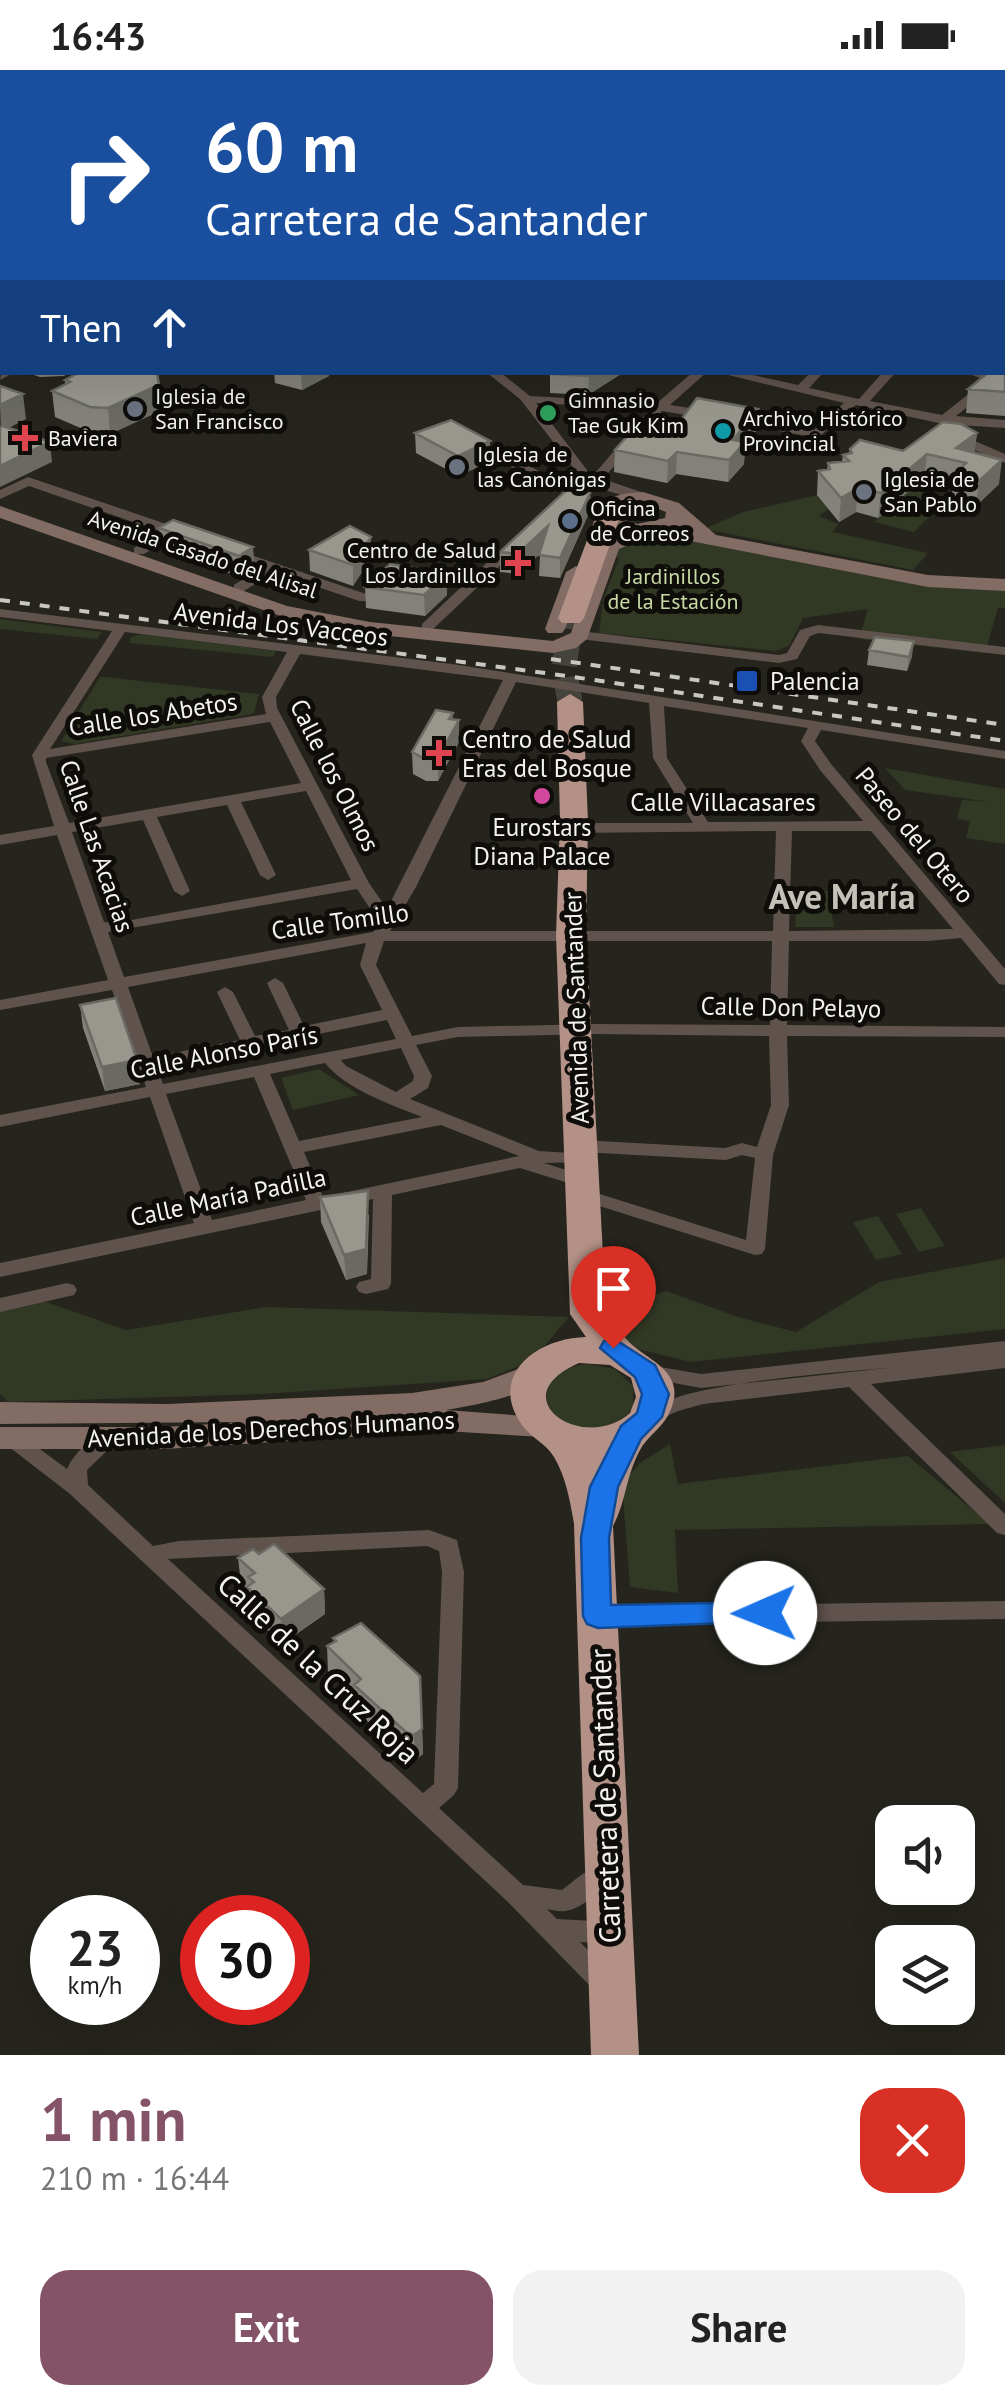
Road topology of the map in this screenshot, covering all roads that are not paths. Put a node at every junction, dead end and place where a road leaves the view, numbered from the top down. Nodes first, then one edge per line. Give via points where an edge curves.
1 (496, 375) edge
2 (697, 375) edge
3 (735, 375) edge
4 (815, 375) edge
5 (887, 375) edge
6 (1000, 375) edge
7 (555, 383) edge
8 (800, 390) junction
9 (525, 397) junction
10 (856, 403) junction
11 (660, 406) junction
12 (943, 420) junction
13 (1005, 424) edge
14 (816, 434) junction
15 (797, 452) dead end
16 (504, 458) dead end
17 (1005, 459) edge
18 (575, 495) junction
19 (0, 497) edge
20 (645, 498) junction
21 (556, 507) edge
22 (673, 507) junction
23 (0, 512) edge
24 (625, 521) junction
25 (173, 532) junction
26 (526, 534) edge
27 (709, 538) junction
28 (201, 542) edge
29 (220, 548) edge
30 (139, 551) junction
31 (272, 567) junction
32 (915, 577) junction
33 (1005, 582) edge
34 (239, 588) junction
35 (0, 613) edge
36 (340, 619) junction
37 (121, 627) junction
38 (427, 627) junction
39 (569, 631) junction
40 (296, 648) junction
41 (1004, 651) edge
42 (512, 677) junction
43 (563, 693) junction
44 (656, 701) junction
45 (274, 717) junction
46 (791, 722) junction
47 (816, 726) junction
48 (1005, 754) edge
49 (39, 756) junction
50 (825, 767) junction
51 (309, 786) junction
52 (232, 800) junction
53 (148, 814) junction
54 (702, 826) junction
55 (873, 826) junction
56 (784, 827) junction
57 (64, 828) junction
58 (574, 828) junction
59 (0, 840) edge
60 (268, 876) dead end
61 (361, 883) junction
62 (182, 891) dead end
63 (398, 904) junction
64 (374, 906) junction
65 (99, 926) junction
66 (383, 929) junction
67 (964, 933) junction
68 (571, 935) junction
69 (782, 935) junction
70 (1005, 980) edge
71 (276, 983) dead end
72 (118, 984) junction
73 (225, 992) dead end
74 (0, 1006) edge
75 (397, 1027) junction
76 (576, 1030) junction
77 (299, 1032) junction
78 (778, 1032) junction
79 (1005, 1032) edge
80 (250, 1042) junction
81 (329, 1057) junction
82 (148, 1064) junction
83 (260, 1070) junction
84 (157, 1091) junction
85 (396, 1100) junction
86 (442, 1119) junction
87 (0, 1122) edge
88 (768, 1132) junction
89 (293, 1148) junction
90 (742, 1149) junction
91 (764, 1155) junction
92 (582, 1170) junction
93 (382, 1190) junction
94 (317, 1204) junction
95 (205, 1227) junction
96 (2, 1263) edge
97 (366, 1287) dead end
98 (68, 1290) dead end
99 (0, 1305) edge
100 (588, 1314) junction
101 (1005, 1348) edge
102 (1005, 1362) edge
103 (632, 1363) junction
104 (546, 1364) junction
105 (853, 1379) junction
106 (6, 1422) edge
107 (640, 1425) junction
108 (552, 1432) junction
109 (108, 1438) junction
110 (77, 1488) junction
111 (1005, 1527) edge
112 (595, 1538) junction
113 (148, 1555) junction
114 (1005, 1610) edge
115 (598, 1616) junction
116 (422, 1807) junction
117 (608, 1868) junction
118 (517, 1895) junction
119 (609, 1925) junction
120 (551, 1930) junction
121 (612, 1990) junction
122 (615, 2055) edge

1 - 9 street
2 - 11 street
3 - 8 street
4 - 8 street
5 - 10 street
6 - 12 street
7 - 9 street
8 - 10 street
9 - 11 street
9 - 18 street via 581,470
10 - 12 street
10 - 14 street
11 - 14 street
11 - 20 street via 596,480
12 - 13 street
12 - 17 street via 958,439
14 - 15 street
16 - 18 street
18 - 21 street
18 - 24 street
19 - 25 street via 28,481
19 - 30 main road, Avenida Casado del Alisal
20 - 22 main road
20 - 24 main road via 620,500
22 - 24 main road via 676,518
22 - 27 main road
23 - 36 main road, Avenida Casado del Alisal via 234,595
24 - 27 main road
24 - 39 main road
24 - 39 highway via 598,545
24 - 39 main road via 590,540
25 - 28 street
25 - 30 street
26 - 38 street via 458,590
27 - 32 main road
29 - 31 street
30 - 34 main road, Avenida Casado del Alisal
31 - 34 street
31 - 36 street via 370,593
32 - 33 main road
32 - 33 main road
34 - 36 main road, Avenida Casado del Alisal
35 - 37 street, Avenida Los Vacceos
36 - 38 main road, Avenida Casado del Alisal
36 - 39 main road, Avenida Casado del Alisal via 554,647
37 - 40 street, Avenida Los Vacceos
37 - 49 street, Calle Las Acacias
38 - 39 main road, Avenida Casado del Alisal via 531,638
39 - 41 street via 779,659 792,656 804,632 818,629
40 - 42 street, Avenida Los Vacceos
40 - 45 street, Calle los Olmos via 270,698
42 - 43 street, Avenida Los Vacceos
42 - 63 street
43 - 44 street, Avenida Los Vacceos
43 - 58 highway, Avenida de Santander
44 - 46 street, Avenida Los Vacceos
44 - 54 street via 665,772
45 - 49 street, Calle los Abetos
45 - 51 street, Calle los Olmos
46 - 47 street, Avenida Los Vacceos
46 - 50 street, Paseo del Otero via 792,732
47 - 48 street, Avenida Los Vacceos
47 - 50 street, Paseo del Otero via 808,741
49 - 57 street, Calle Las Acacias
50 - 55 street, Paseo del Otero
51 - 52 street
51 - 61 street, Calle los Olmos
52 - 53 street
52 - 60 street
53 - 57 street
53 - 62 street
54 - 56 street, Calle Villacasares
54 - 58 street, Calle Villacasares
55 - 56 street, Calle Villacasares
55 - 67 street, Paseo del Otero
56 - 69 street
57 - 59 street
57 - 65 street, Calle Las Acacias
58 - 68 highway, Avenida de Santander
61 - 64 street, Calle los Olmos
61 - 65 street
63 - 64 street
63 - 66 street
64 - 66 street, Calle los Olmos
65 - 72 street, Calle Las Acacias
66 - 68 street, Calle Tomillo
66 - 72 street, Calle Tomillo
66 - 75 street via 368,966
67 - 69 street, Calle Tomillo
67 - 70 street, Paseo del Otero
68 - 69 street, Calle Tomillo
68 - 76 highway, Avenida de Santander
69 - 78 street
71 - 77 street
72 - 74 street, Calle Tomillo
72 - 82 street, Calle Las Acacias
73 - 80 street
75 - 76 street, Calle Alonso París
75 - 77 street
75 - 81 street, Calle Alonso París
75 - 85 street via 423,1076 422,1084
76 - 78 street, Calle Don Pelayo
76 - 92 highway, Avenida de Santander
77 - 80 street
78 - 79 street, Calle Don Pelayo
78 - 88 street via 780,1105
80 - 82 street
81 - 83 street, Calle Alonso París
81 - 85 street
82 - 84 street, Calle Las Acacias
83 - 84 street, Calle Alonso París
83 - 89 street
84 - 87 street, Calle Alonso París
84 - 95 street, Calle Las Acacias
85 - 86 street
86 - 89 street
86 - 92 street
88 - 90 street
88 - 91 street
89 - 94 street
90 - 91 street
90 - 92 street
91 - 92 street via 755,1249
92 - 93 street, Calle María Padilla via 521,1162
92 - 100 highway, Avenida de Santander
93 - 94 street, Calle María Padilla
93 - 97 street via 380,1284
94 - 95 street, Calle María Padilla
95 - 96 street, Calle María Padilla
98 - 99 street
100 - 103 highway
100 - 104 highway
101 - 103 street via 702,1381
102 - 105 street
103 - 104 highway via 589,1349
103 - 107 highway via 656,1394
104 - 106 main road, Avenida de los Derechos Humanos via 479,1395 424,1401
104 - 108 highway via 525,1401
105 - 107 street via 703,1397 672,1405
105 - 111 street
106 - 109 main road, Avenida de los Derechos Humanos
106 - 110 street, Calle de la Cruz Roja
107 - 108 highway via 596,1442
107 - 112 highway via 604,1487
108 - 109 main road, Avenida de los Derechos Humanos via 444,1420
108 - 112 highway via 580,1465
109 - 110 street via 77,1467
110 - 113 street, Calle de la Cruz Roja
112 - 115 highway, Carretera de Santander
113 - 116 street, Calle de la Cruz Roja
113 - 116 street via 429,1538 449,1546 446,1788
114 - 115 street
115 - 117 highway, Carretera de Santander
116 - 118 street, Calle de la Cruz Roja
117 - 118 street via 566,1901
117 - 119 highway, Carretera de Santander
118 - 120 street, Calle de la Cruz Roja
119 - 120 street via 597,1932
119 - 121 highway, Carretera de Santander
120 - 121 street, Calle de la Cruz Roja
121 - 122 highway, Carretera de Santander

